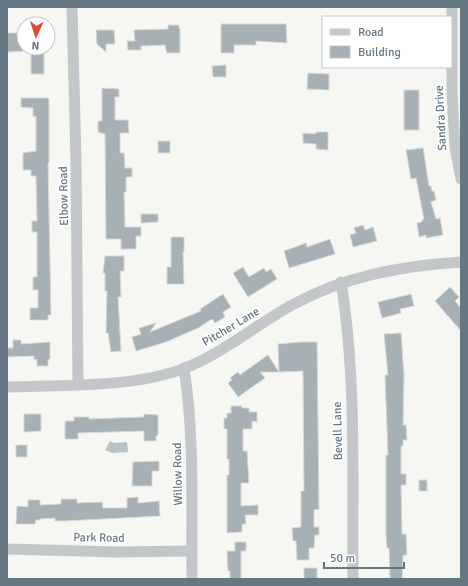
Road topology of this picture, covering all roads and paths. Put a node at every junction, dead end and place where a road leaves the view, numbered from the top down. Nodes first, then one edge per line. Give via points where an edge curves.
1 (72, 7) edge
2 (452, 7) edge
3 (461, 179) edge
4 (461, 262) edge
5 (341, 282) junction
6 (184, 368) junction
7 (78, 384) junction
8 (7, 387) edge
9 (7, 549) edge
10 (192, 551) junction
11 (192, 579) edge
12 (353, 579) edge

1 - 7 street, Elbow Road
2 - 3 street, Sandra Drive via 452,91 455,147
4 - 5 street, Pitcher Lane via 404,267
5 - 6 street, Pitcher Lane via 291,306 212,355
5 - 12 street, Bevell Lane via 346,310 351,389
6 - 7 street, Pitcher Lane via 126,381
6 - 10 street, Willow Road via 189,396
7 - 8 street, Pitcher Lane
9 - 10 street, Park Road
10 - 11 street, Willow Road

